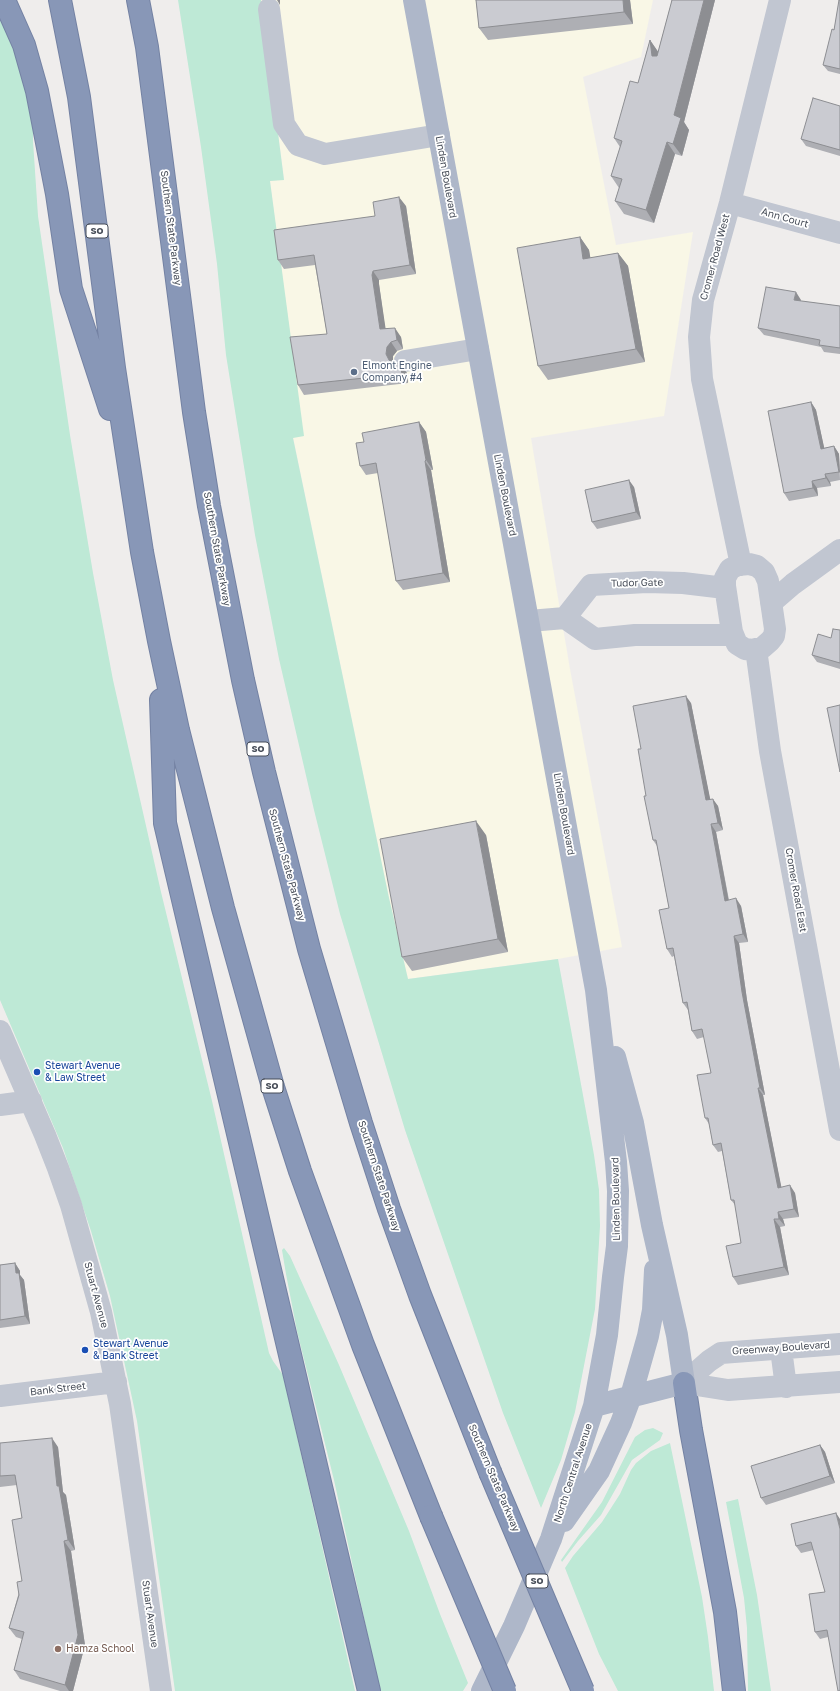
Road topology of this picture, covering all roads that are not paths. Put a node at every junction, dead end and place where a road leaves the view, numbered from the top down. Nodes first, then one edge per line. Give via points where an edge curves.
1 (4, 0) edge
2 (60, 0) edge
3 (138, 0) edge
4 (414, 0) edge
5 (780, 0) edge
6 (269, 9) dead end
7 (439, 135) junction
8 (730, 203) junction
9 (840, 233) edge
10 (478, 349) junction
11 (405, 361) dead end
12 (128, 463) junction
13 (840, 550) edge
14 (740, 565) junction
15 (725, 588) junction
16 (771, 603) junction
17 (565, 618) junction
18 (529, 621) junction
19 (733, 635) junction
20 (158, 641) junction
21 (756, 649) junction
22 (596, 990) junction
23 (0, 1031) edge
24 (31, 1101) junction
25 (0, 1105) edge
26 (840, 1130) edge
27 (652, 1225) junction
28 (840, 1344) edge
29 (781, 1349) junction
30 (116, 1382) junction
31 (840, 1382) edge
32 (684, 1383) junction
33 (786, 1387) junction
34 (0, 1396) edge
35 (631, 1396) junction
36 (594, 1406) junction
37 (551, 1539) junction
38 (161, 1691) edge
39 (369, 1691) edge
40 (482, 1691) edge
41 (504, 1691) edge
42 (583, 1691) edge
43 (734, 1691) edge

1 - 12 highway via 24,45 37,91 57,194 71,289
2 - 12 highway, SO via 84,135
3 - 42 highway, Southern State Parkway / SO, bridge via 147,47 194,412 209,506 241,673 309,949 368,1144 420,1295 490,1472
4 - 7 main road, Linden Boulevard
5 - 8 street, Cromer Road West
6 - 7 street via 284,124 298,145 325,154
7 - 10 main road, Linden Boulevard
8 - 9 street, Ann Court
8 - 14 street, Cromer Road West via 703,300 700,337 702,379
10 - 11 street
10 - 18 main road, Linden Boulevard
12 - 20 highway, SO
13 - 16 street
14 - 15 street via 730,569 725,578
14 - 16 street via 757,566 764,572
15 - 17 street, Tudor Gate via 647,582 591,585
15 - 19 street
16 - 21 street via 774,636 762,648
17 - 18 street
17 - 19 street via 595,640 636,635
18 - 22 main road, Linden Boulevard
19 - 21 street via 737,644 745,649
20 - 39 highway via 165,822
20 - 41 highway, SO, bridge via 201,825 273,1087 334,1268 371,1367
21 - 26 street, Cromer Road East via 770,751
22 - 27 main road, Linden Boulevard via 634,1123
22 - 36 main road, Linden Boulevard via 618,1191 614,1277
23 - 24 street, Stuart Avenue
24 - 25 street
24 - 30 street, Stuart Avenue via 71,1205 101,1312
27 - 32 main road, Linden Boulevard via 677,1335
27 - 35 main road, Linden Boulevard via 655,1250 653,1310
28 - 29 street, Greenway Boulevard
29 - 32 street, Greenway Boulevard via 720,1353
29 - 33 street
30 - 34 street, Bank Street
30 - 38 street, Stuart Avenue
31 - 33 street, Greenway Boulevard
32 - 33 street, Greenway Boulevard via 728,1390
32 - 35 main road, Greenway Boulevard
32 - 43 highway via 725,1612
35 - 36 main road, Greenway Boulevard
35 - 37 main road, North Central Avenue via 599,1471
36 - 37 main road, North Central Avenue
37 - 40 main road, North Central Avenue via 514,1626

